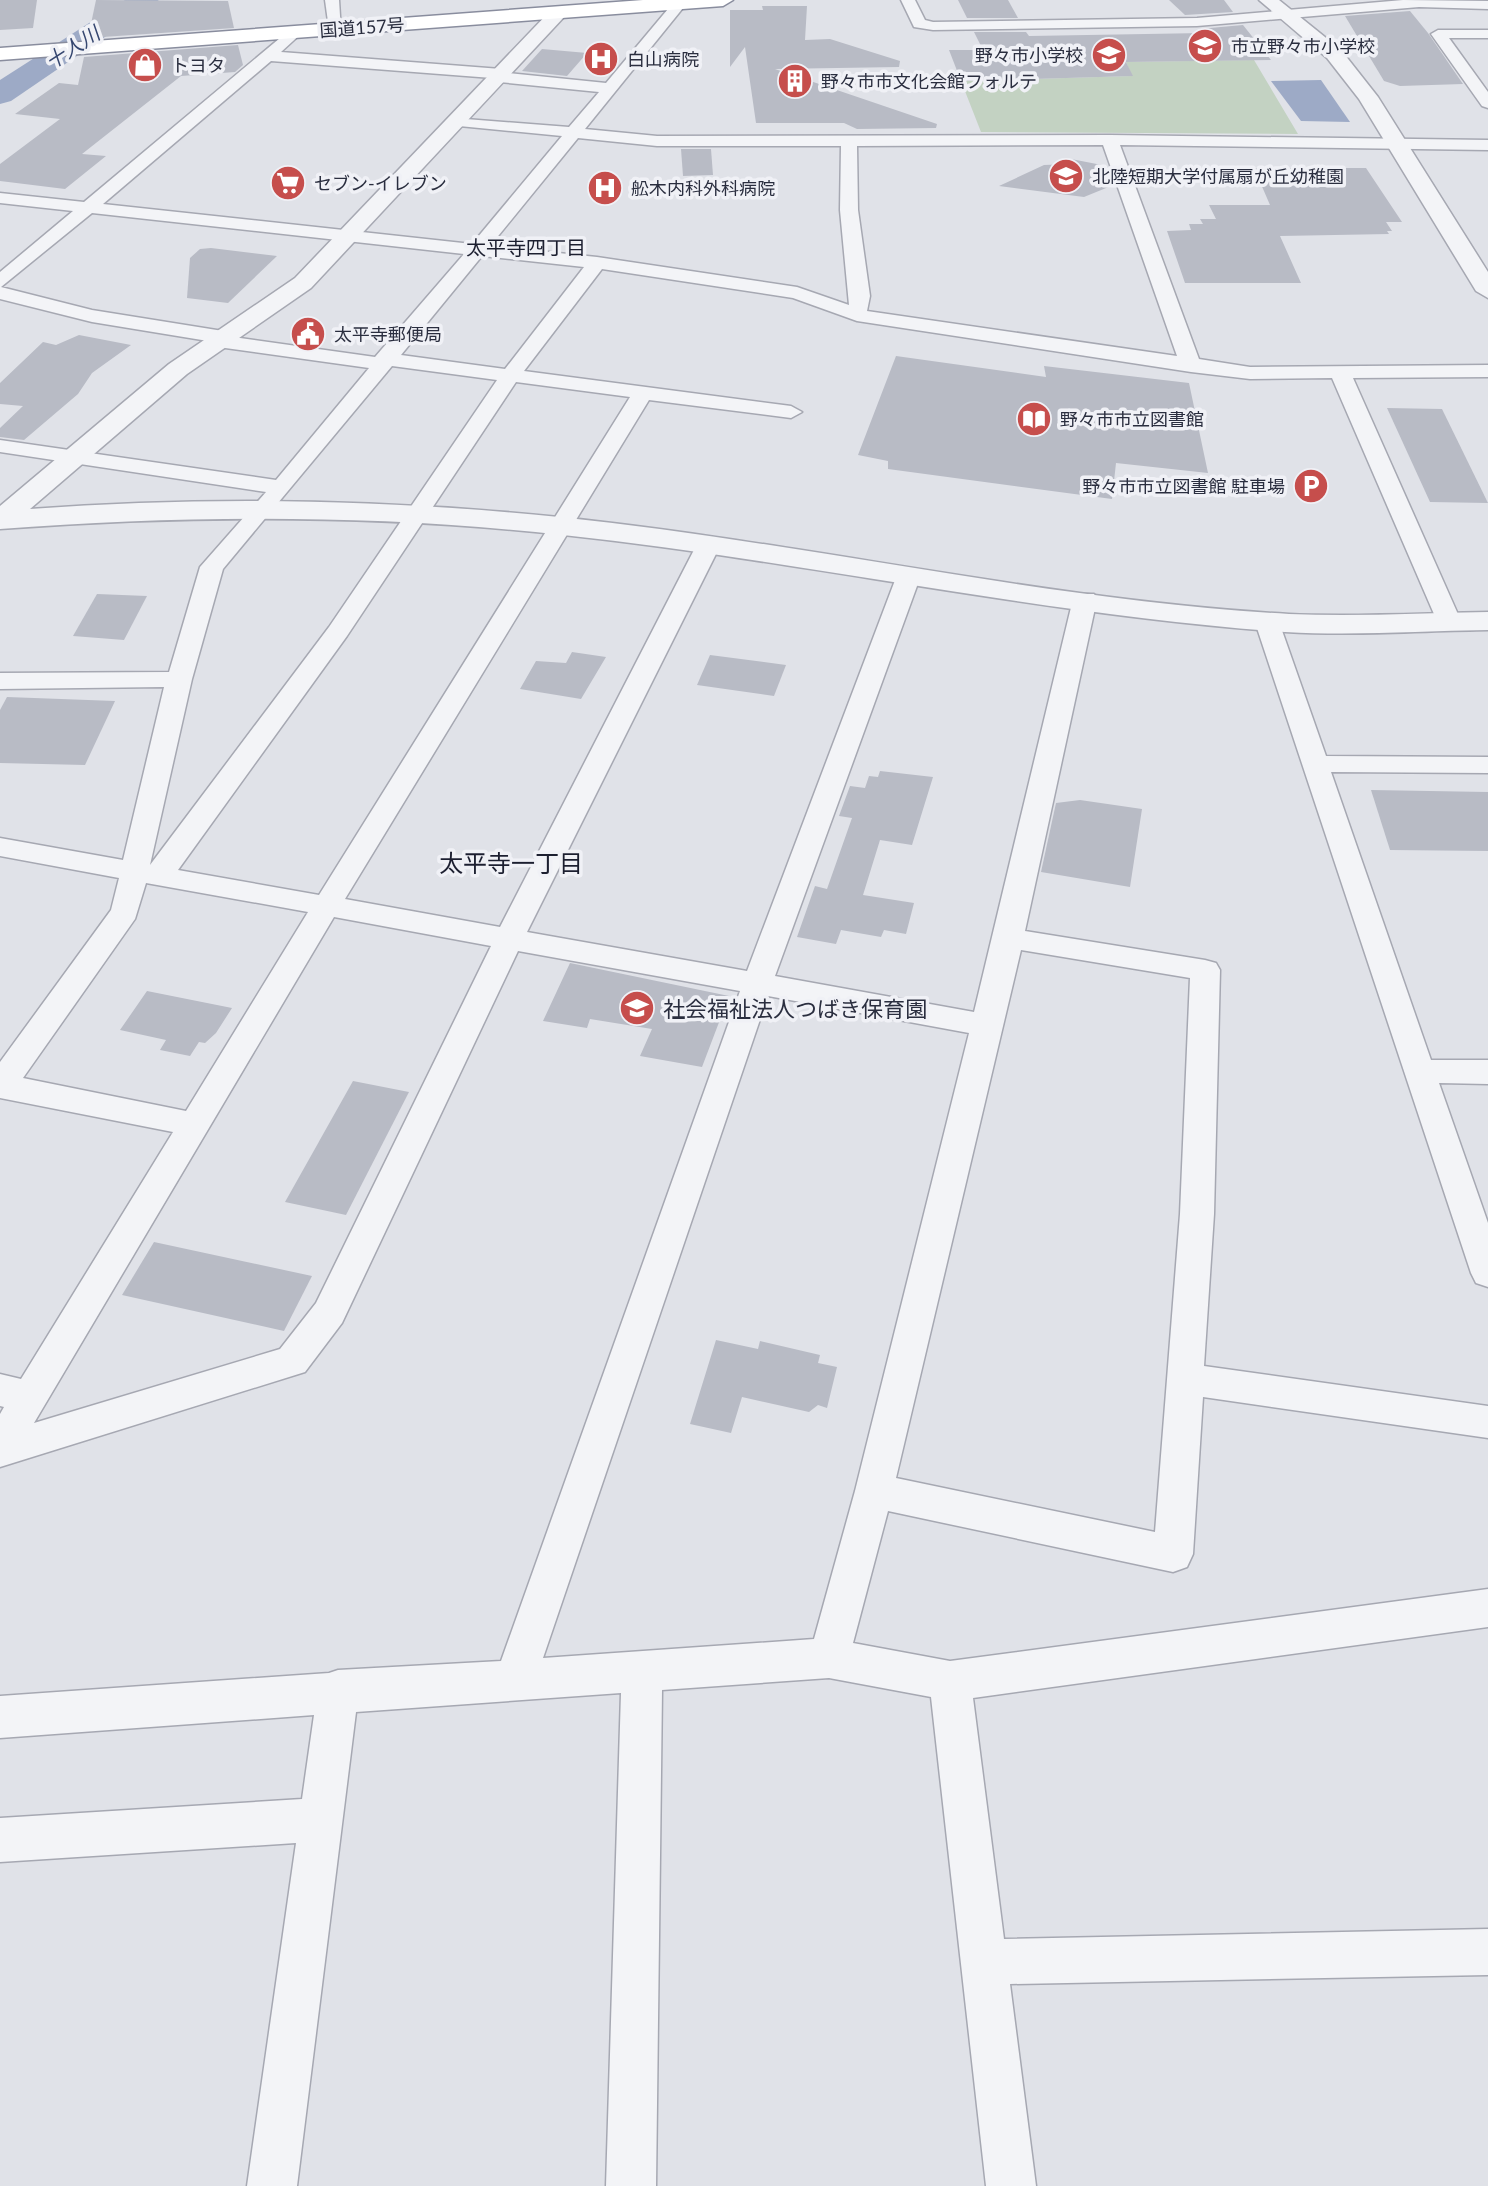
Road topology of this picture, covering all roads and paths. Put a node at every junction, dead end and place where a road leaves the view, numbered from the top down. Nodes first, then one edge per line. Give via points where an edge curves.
1 (332, 0) edge
2 (723, 0) edge
3 (908, 0) edge
4 (1268, 0) edge
5 (679, 2) edge
6 (1488, 5) edge
7 (1063, 8) dead end
8 (559, 12) junction
9 (1285, 14) junction
10 (1078, 23) junction
11 (336, 29) junction
12 (297, 31) junction
13 (1488, 34) edge
14 (0, 54) edge
15 (271, 56) junction
16 (500, 76) junction
17 (611, 88) junction
18 (1488, 103) edge
19 (459, 121) junction
20 (572, 134) junction
21 (849, 140) junction
22 (1110, 140) junction
23 (1397, 143) junction
24 (1488, 145) edge
25 (0, 198) edge
26 (91, 207) junction
27 (351, 235) junction
28 (475, 251) junction
29 (597, 263) junction
30 (0, 282) edge
31 (1488, 291) edge
32 (0, 293) edge
33 (857, 315) junction
34 (220, 339) junction
35 (383, 362) junction
36 (1191, 366) junction
37 (1488, 371) edge
38 (1340, 373) junction
39 (509, 377) junction
40 (643, 393) junction
41 (791, 412) dead end
42 (0, 446) edge
43 (76, 456) junction
44 (271, 499) junction
45 (416, 514) junction
46 (0, 520) edge
47 (563, 526) junction
48 (708, 546) junction
49 (909, 575) junction
50 (1085, 599) junction
51 (1449, 621) junction
52 (1488, 621) edge
53 (1267, 622) junction
54 (179, 679) junction
55 (0, 681) edge
56 (1316, 764) junction
57 (1488, 765) edge
58 (0, 847) edge
59 (147, 873) junction
60 (326, 907) junction
61 (510, 937) junction
62 (1009, 938) junction
63 (758, 982) junction
64 (986, 1025) junction
65 (1421, 1071) junction
66 (1488, 1072) edge
67 (0, 1085) edge
68 (196, 1125) junction
69 (1488, 1273) edge
70 (1185, 1379) junction
71 (16, 1394) edge
72 (1488, 1422) edge
73 (0, 1448) edge
74 (874, 1491) junction
75 (1488, 1608) edge
76 (829, 1658) junction
77 (642, 1670) junction
78 (516, 1678) junction
79 (950, 1681) junction
80 (338, 1690) junction
81 (0, 1717) edge
82 (319, 1820) junction
83 (0, 1840) edge
84 (1488, 1952) edge
85 (984, 1962) junction
86 (272, 2186) edge
87 (631, 2186) edge
88 (1011, 2186) edge

1 - 11 street
2 - 5 highway, 国道157号
3 - 10 street via 919,24 933,26
4 - 9 street
5 - 8 highway, 国道157号
5 - 17 street
6 - 9 street via 1419,3
7 - 10 street
8 - 11 highway, 国道157号
8 - 16 street
9 - 10 street via 1197,22
9 - 23 street via 1334,54
11 - 12 highway, 国道157号
12 - 14 highway, 国道157号
12 - 15 street
13 - 18 street via 1438,34
15 - 16 street
15 - 26 street
16 - 17 street
16 - 19 street
17 - 20 street
19 - 20 street
19 - 27 street
20 - 21 street via 657,141
20 - 28 street
21 - 22 street
21 - 33 street
22 - 23 street
22 - 36 street
23 - 24 street
23 - 31 street
25 - 26 street
26 - 27 street
26 - 30 street
27 - 28 street
27 - 34 street via 303,283
28 - 29 street
28 - 35 street
29 - 33 street via 797,293
29 - 39 street
32 - 34 street
33 - 36 street
34 - 35 street
34 - 43 street
35 - 39 street
35 - 44 street
36 - 38 street via 1250,373
37 - 38 street
38 - 51 street
39 - 40 street
39 - 45 street
40 - 41 street
40 - 47 street
42 - 43 street
43 - 44 street
43 - 46 street
44 - 45 street
44 - 46 street
44 - 54 street via 212,567
45 - 47 street
45 - 59 street via 338,631
47 - 48 street
47 - 60 street
48 - 49 street
48 - 61 street
49 - 50 street
49 - 63 street
50 - 53 street
50 - 62 street
51 - 52 street
51 - 53 street
53 - 56 street
54 - 55 street
54 - 59 street
56 - 57 street
56 - 65 street
58 - 59 street
59 - 60 street
59 - 67 street via 125,912
60 - 61 street
60 - 68 street
61 - 63 street
61 - 73 street via 329,1313 292,1361
62 - 64 street
62 - 70 street via 1205,970
63 - 64 street
63 - 78 street
64 - 74 street
65 - 66 street
65 - 69 street
67 - 68 street
68 - 71 street
70 - 72 street
70 - 74 street via 1173,1554
71 - 73 street
74 - 76 street
75 - 79 street
76 - 77 street
76 - 79 street
77 - 78 street
77 - 87 street
78 - 80 street
79 - 85 street
80 - 81 street
80 - 82 street
82 - 83 street
82 - 86 street
84 - 85 street
85 - 88 street

